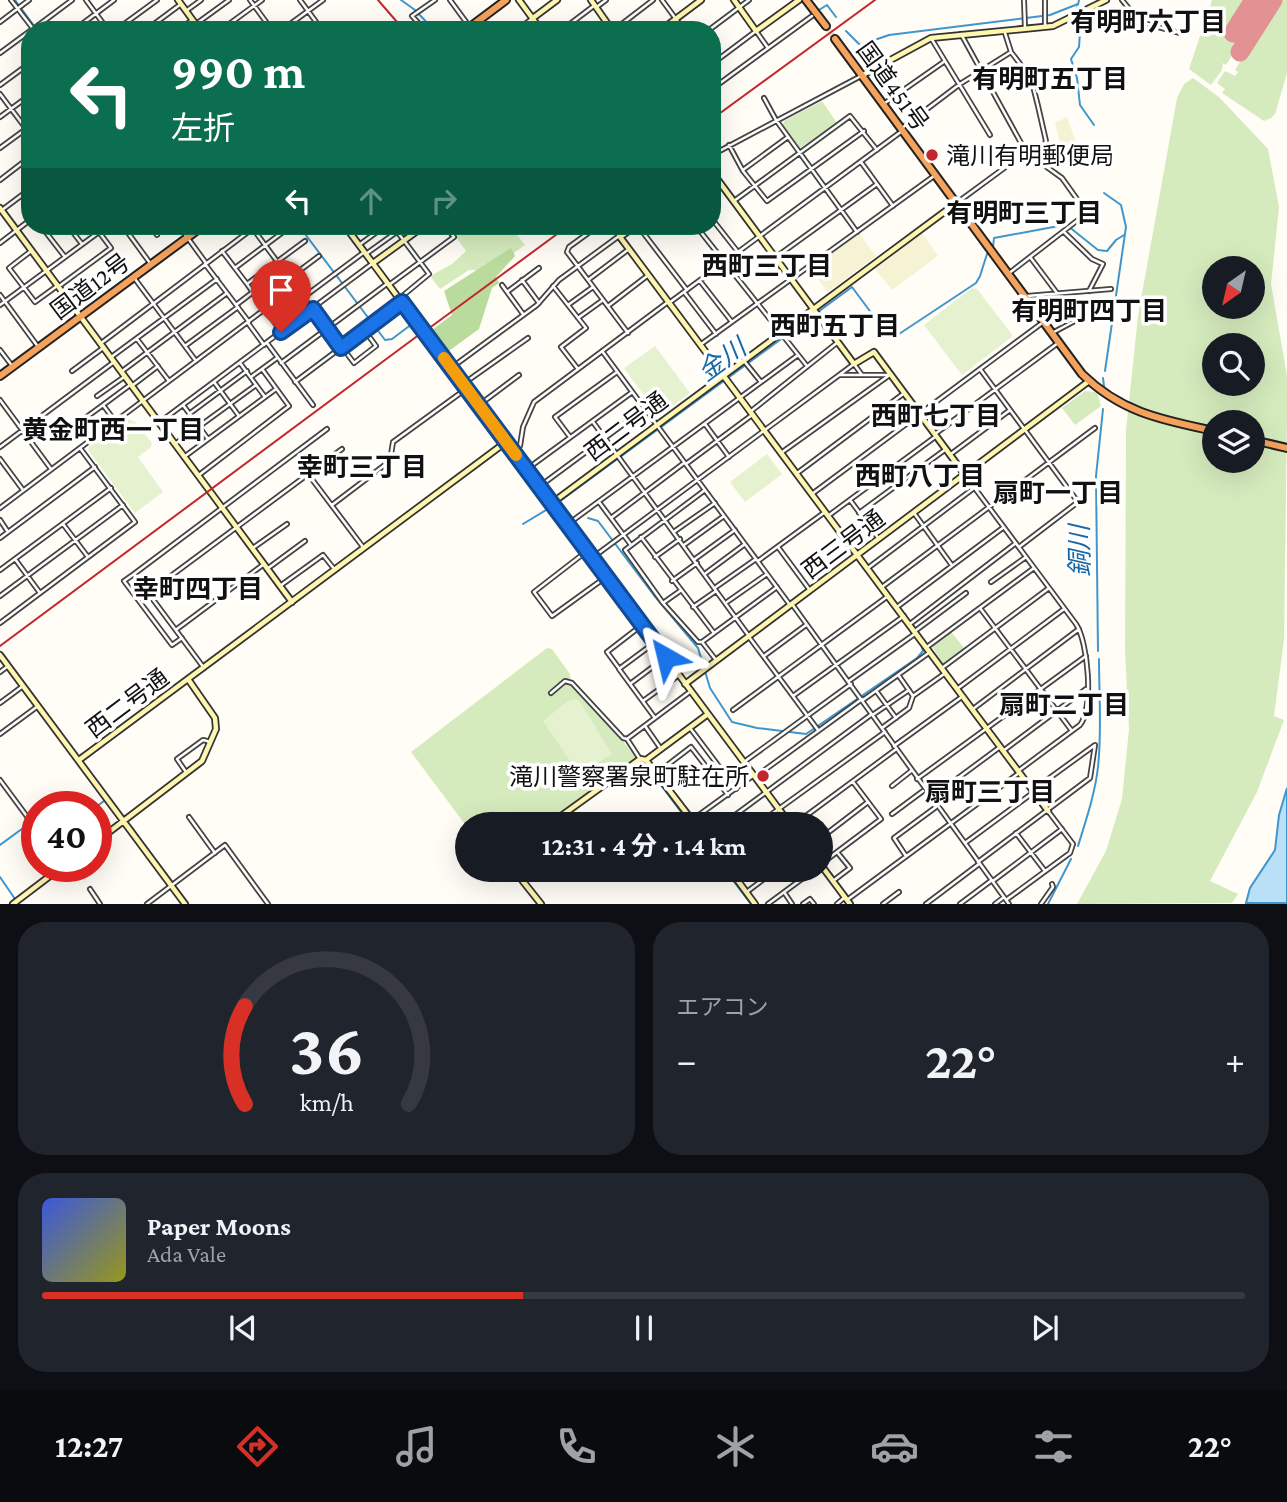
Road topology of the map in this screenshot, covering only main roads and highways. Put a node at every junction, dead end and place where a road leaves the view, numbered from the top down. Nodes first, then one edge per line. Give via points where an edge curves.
1 (506, 0) edge
2 (806, 0) edge
3 (479, 21) edge
4 (825, 26) tunnel mouth
5 (835, 39) tunnel mouth
6 (191, 235) edge
7 (0, 376) edge
8 (1202, 428) edge
9 (1265, 442) edge
10 (1287, 447) edge

1 - 3 highway
2 - 4 highway
5 - 8 highway, 国道451号 via 1089,381 1120,404 1151,417
6 - 7 highway, 国道12号
9 - 10 highway

